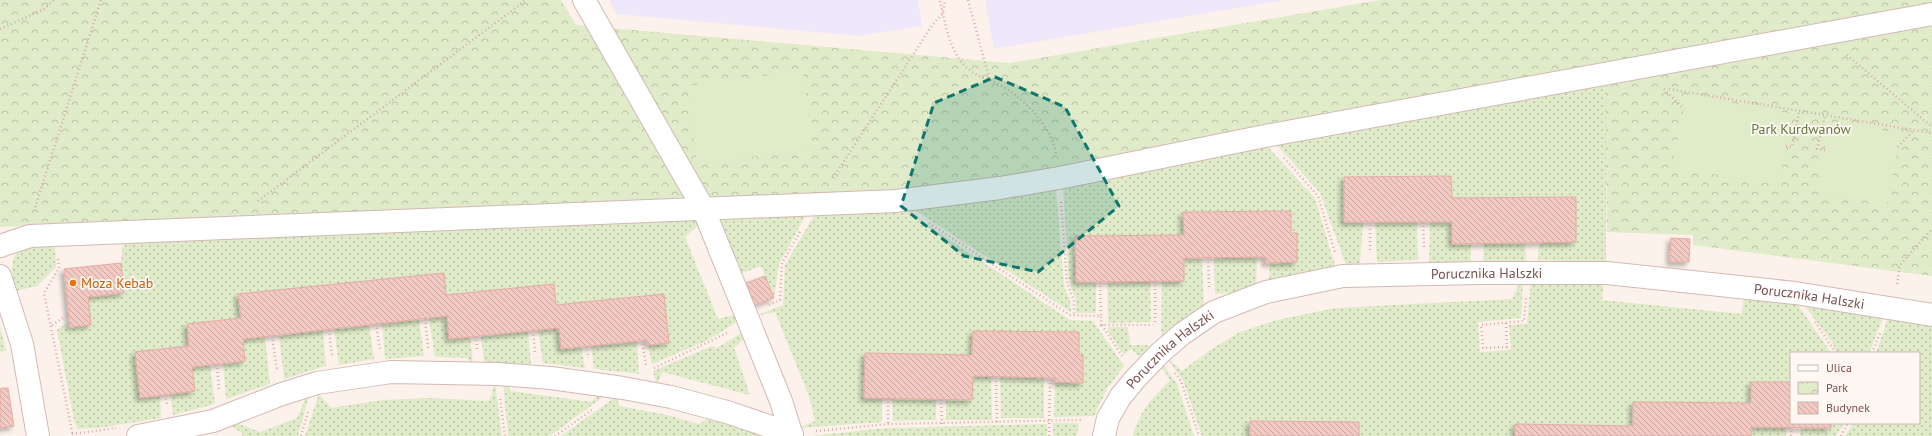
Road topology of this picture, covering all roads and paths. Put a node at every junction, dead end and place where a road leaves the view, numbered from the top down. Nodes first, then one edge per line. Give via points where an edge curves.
1 (54, 0) edge
2 (101, 0) edge
3 (526, 0) edge
4 (584, 0) edge
5 (945, 0) edge
6 (968, 0) edge
7 (940, 1) dead end
8 (943, 13) junction
9 (1932, 14) edge
10 (0, 30) edge
11 (1823, 34) junction
12 (990, 81) junction
13 (1684, 109) dead end
14 (1799, 112) junction
15 (1825, 116) junction
16 (1932, 128) edge
17 (1914, 130) junction
18 (1932, 133) edge
19 (1265, 136) junction
20 (1786, 146) dead end
21 (1898, 147) dead end
22 (1825, 150) dead end
23 (1059, 178) junction
24 (896, 201) junction
25 (815, 205) junction
26 (703, 208) junction
27 (1423, 222) dead end
28 (1370, 223) dead end
29 (237, 228) junction
30 (1932, 229) edge
31 (30, 236) junction
32 (0, 246) edge
33 (1370, 252) dead end
34 (1424, 257) dead end
35 (59, 268) dead end
36 (0, 276) edge
37 (1342, 276) junction
38 (1155, 281) dead end
39 (1100, 282) dead end
40 (1896, 291) dead end
41 (1932, 315) edge
42 (66, 316) dead end
43 (1074, 316) junction
44 (1101, 316) junction
45 (425, 318) dead end
46 (749, 319) junction
47 (1524, 321) dead end
48 (1506, 323) junction
49 (376, 324) dead end
50 (52, 325) junction
51 (1101, 325) junction
52 (1155, 325) junction
53 (329, 330) dead end
54 (533, 331) dead end
55 (272, 336) dead end
56 (720, 338) dead end
57 (642, 340) dead end
58 (429, 352) dead end
59 (1160, 353) junction
60 (380, 354) dead end
61 (535, 357) dead end
62 (332, 360) dead end
63 (217, 364) dead end
64 (278, 377) dead end
65 (996, 377) dead end
66 (1050, 377) dead end
67 (1136, 378) junction
68 (623, 388) junction
69 (220, 398) dead end
70 (888, 398) dead end
71 (942, 399) dead end
72 (1050, 421) junction
73 (997, 422) junction
74 (888, 424) junction
75 (942, 424) junction
76 (1847, 424) edge
77 (504, 425) dead end
78 (1106, 427) edge
79 (1792, 428) dead end
80 (792, 435) edge
81 (38, 436) edge
82 (73, 436) edge
83 (138, 436) edge
84 (505, 436) edge
85 (555, 436) edge
86 (1049, 436) edge
87 (1199, 436) edge
88 (1791, 436) edge
89 (1841, 436) edge

1 - 10 path via 44,9
2 - 31 path via 33,216
3 - 29 path via 256,202
4 - 26 street
5 - 8 path
6 - 12 path
7 - 8 path
8 - 12 path via 951,42 964,66 979,77
8 - 25 path via 933,24
9 - 11 street
11 - 16 path
11 - 19 street
12 - 23 path via 1020,99 1038,117 1055,145
13 - 14 path via 1662,87
14 - 15 path
14 - 20 path via 1792,147
15 - 17 path
15 - 22 path via 1817,149
17 - 18 path
17 - 21 path
19 - 23 street
19 - 37 path via 1318,196
23 - 24 street
23 - 43 path via 1067,282 1074,301
24 - 25 street
24 - 43 path
25 - 26 street
25 - 46 path via 782,263 780,300 756,311
26 - 29 street
26 - 46 street
27 - 34 path
28 - 33 path
29 - 31 street
30 - 40 path via 1900,265
31 - 32 street
35 - 50 path via 44,293
36 - 81 street via 22,344
37 - 41 street, Porucznika Halszki via 1486,272 1607,273 1795,293
37 - 59 street, Porucznika Halszki via 1266,292 1214,312
38 - 52 path
39 - 44 path
42 - 50 path
43 - 44 path
44 - 51 path
45 - 58 path
46 - 80 street
47 - 48 path
48 - 48 path via 1507,347 1483,348 1481,325
49 - 60 path
50 - 82 path
51 - 52 path
51 - 67 path
52 - 59 path via 1155,346
53 - 62 path
54 - 61 path
55 - 64 path
56 - 57 path via 647,371
59 - 67 street, Porucznika Halszki
59 - 87 path via 1181,382
63 - 69 path
65 - 73 path
66 - 72 path
67 - 78 street, Porucznika Halszki via 1121,396
68 - 80 street via 671,397 727,412
68 - 83 street via 543,377 391,372 317,383 213,421
68 - 85 path
70 - 74 path
71 - 75 path
72 - 73 path
72 - 78 path
72 - 86 path
73 - 75 path
74 - 75 path
74 - 80 path
76 - 89 path
77 - 84 path
79 - 88 path

